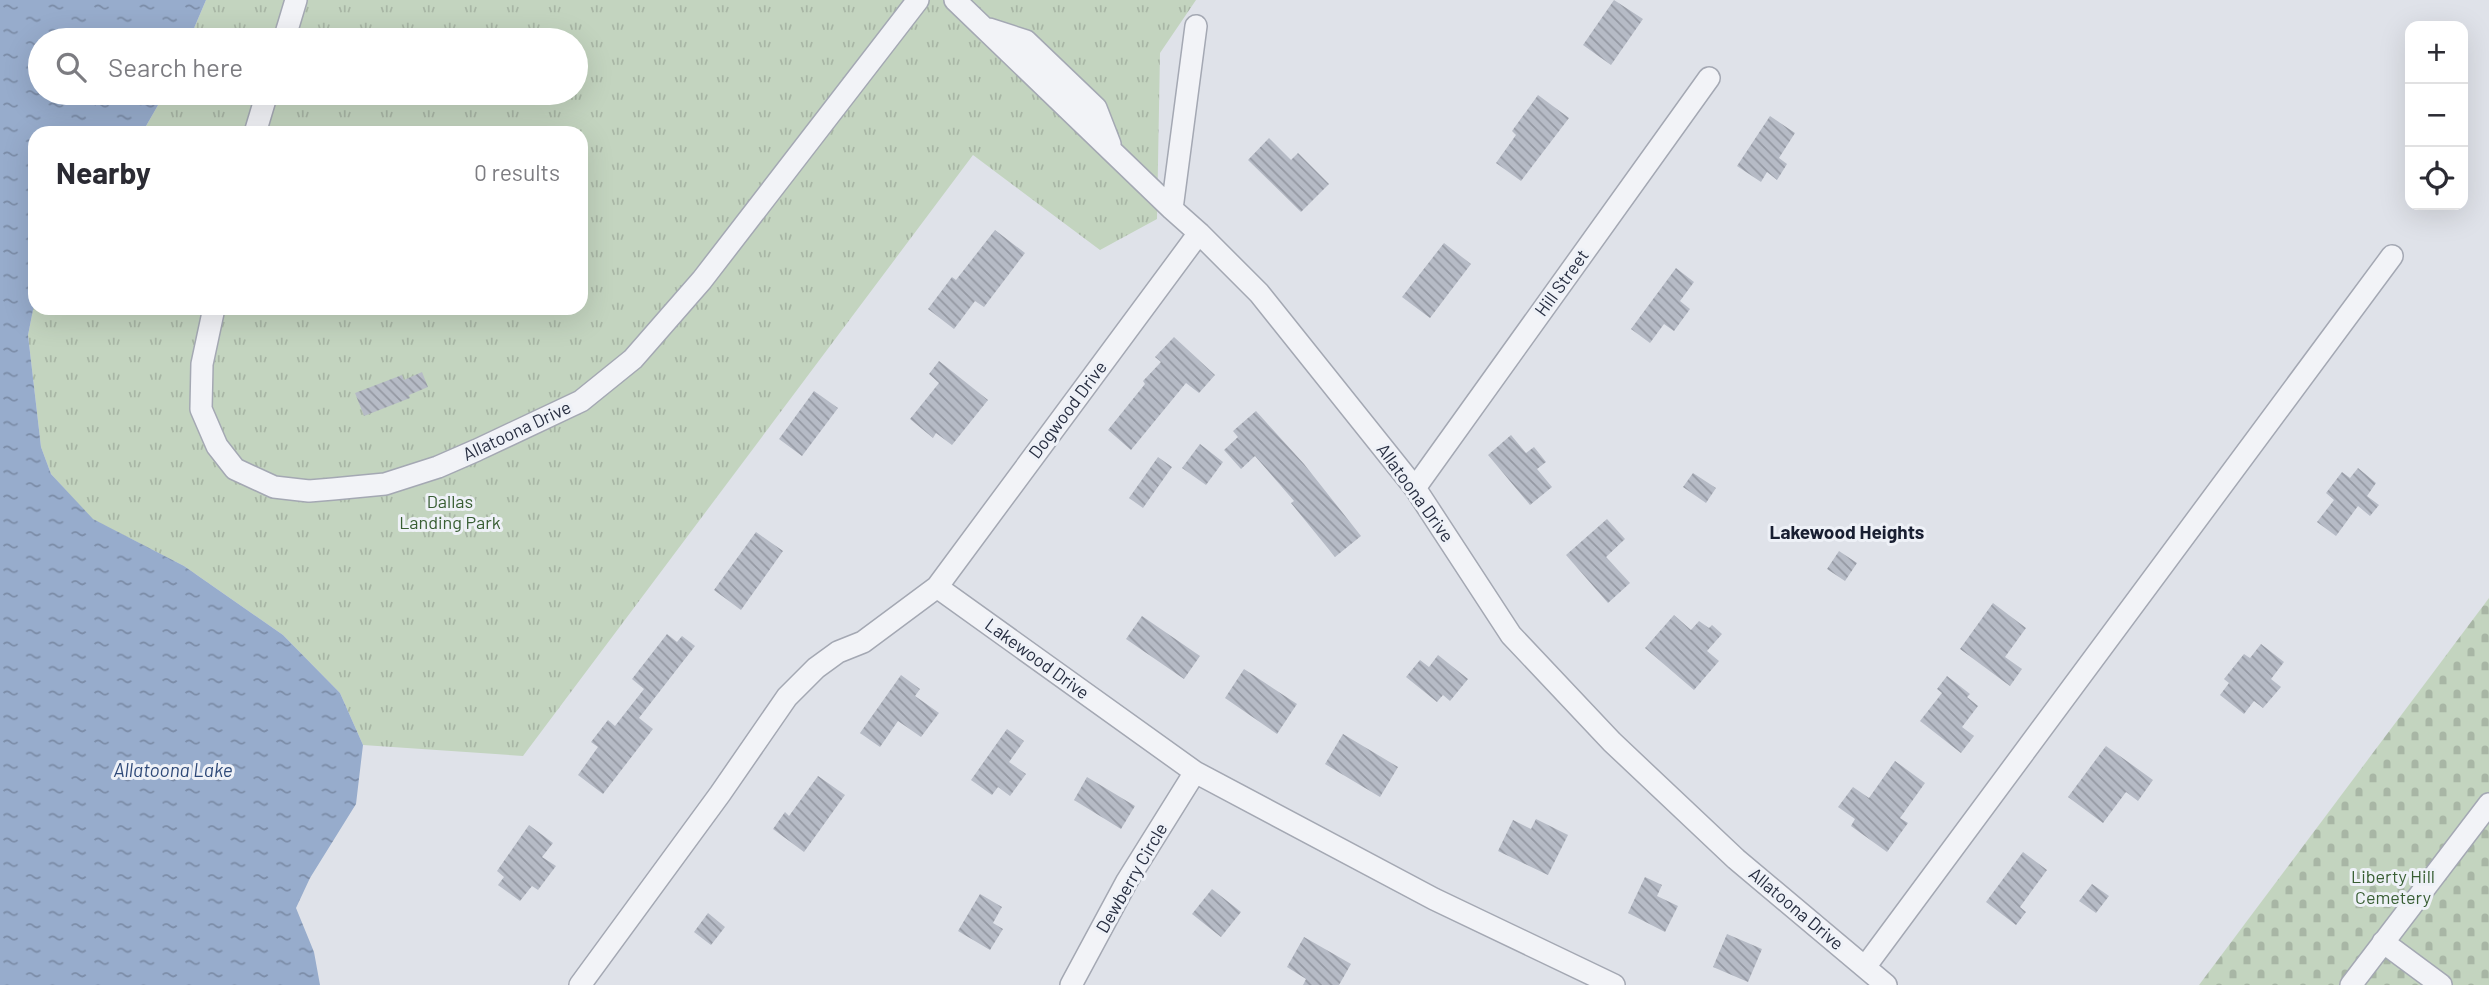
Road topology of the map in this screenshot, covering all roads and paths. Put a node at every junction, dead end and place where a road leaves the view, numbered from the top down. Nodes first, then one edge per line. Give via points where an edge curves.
1 (296, 0) edge
2 (918, 0) edge
3 (955, 0) edge
4 (1196, 26) dead end
5 (288, 28) edge
6 (1709, 78) dead end
7 (263, 105) edge
8 (257, 126) edge
9 (1172, 209) junction
10 (1199, 233) junction
11 (2392, 256) dead end
12 (212, 315) edge
13 (1415, 488) junction
14 (937, 587) junction
15 (1195, 772) junction
16 (2489, 804) edge
17 (2383, 942) junction
18 (1865, 967) junction
19 (580, 985) edge
20 (1071, 985) edge
21 (1614, 985) edge
22 (1886, 985) edge
23 (2351, 985) edge
24 (2441, 985) edge

1 - 5 street
2 - 12 street, Allatoona Drive via 702,280 633,359 581,401 477,450 385,484 309,491 274,487 235,469 217,446 201,409 202,364
3 - 9 street, Allatoona Drive via 983,27 1026,41 1096,108 1113,153
4 - 9 street
6 - 13 street, Hill Street
7 - 8 street
9 - 10 street, Allatoona Drive
10 - 13 street, Allatoona Drive via 1259,293
10 - 14 street, Dogwood Drive
11 - 18 street
13 - 18 street, Allatoona Drive via 1511,635 1612,742 1736,859
14 - 15 street, Lakewood Drive
14 - 19 street via 863,642 816,668 787,697
15 - 20 street, Dewberry Circle
15 - 21 street, Lakewood Drive via 1434,899
16 - 17 street
17 - 23 street
17 - 24 street
18 - 22 street, Allatoona Drive

